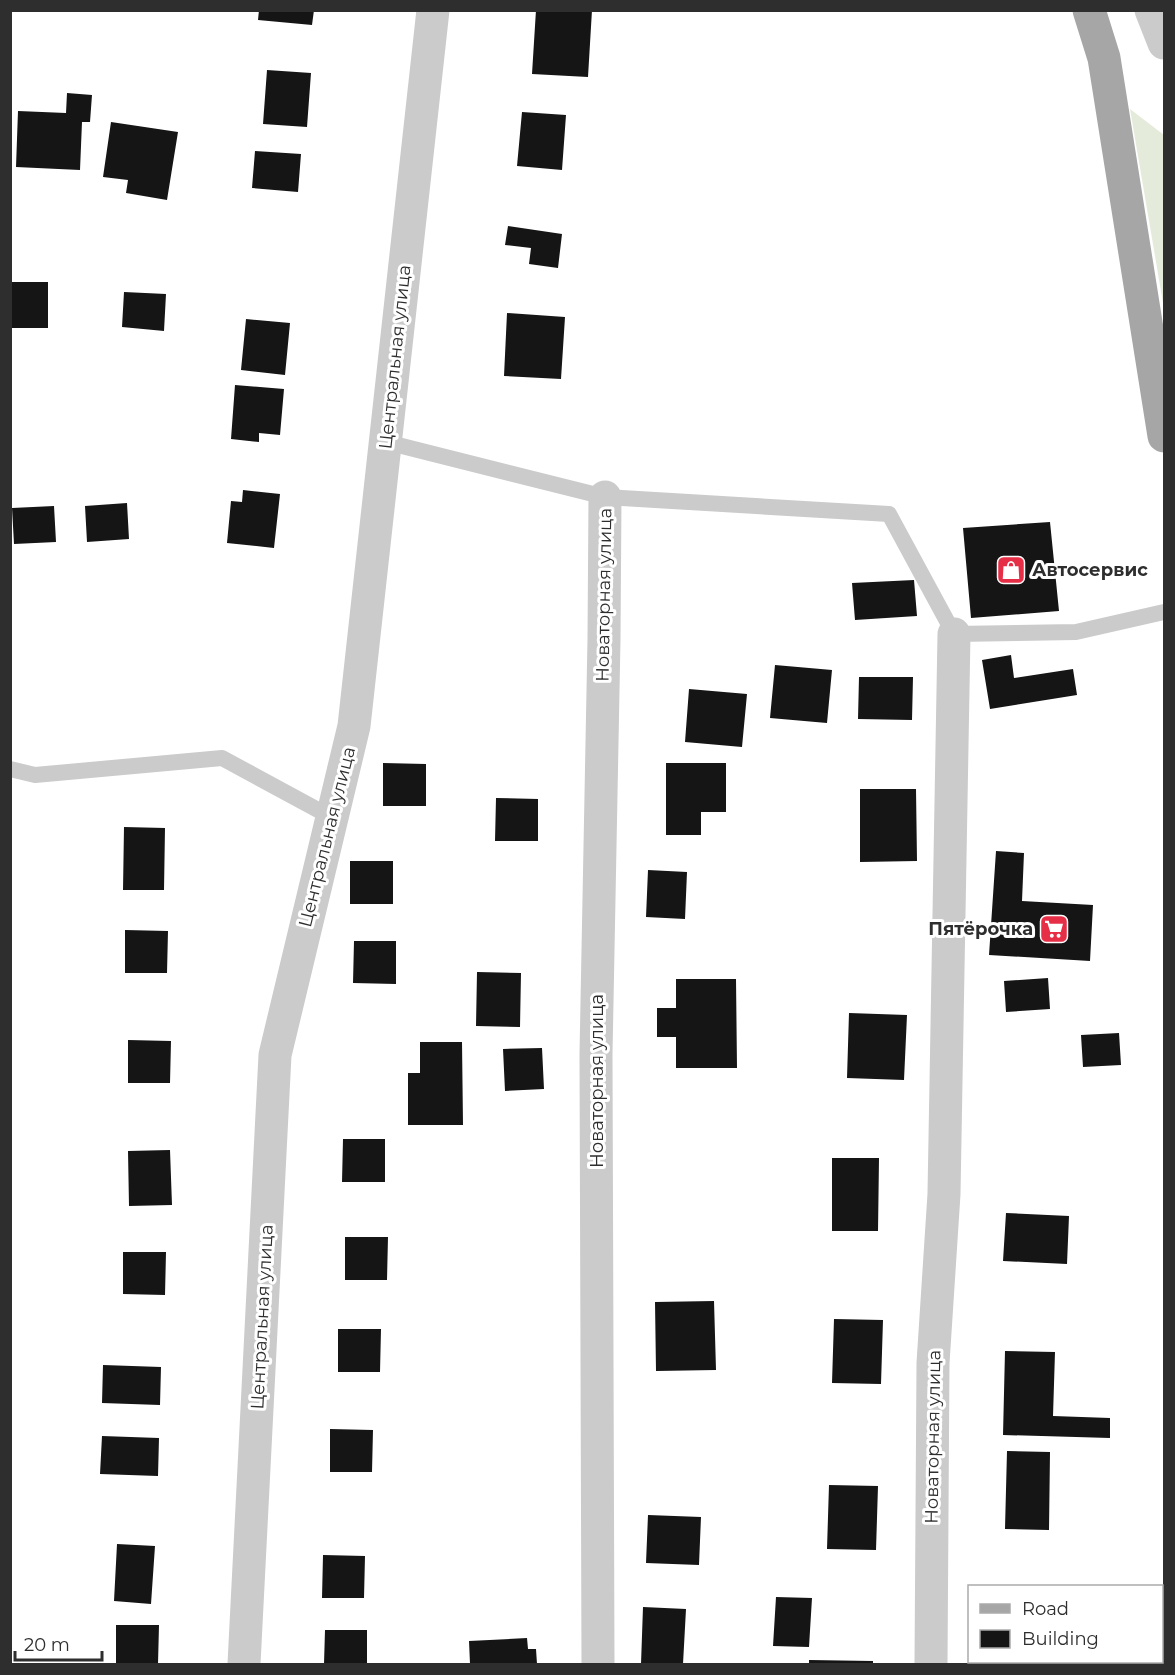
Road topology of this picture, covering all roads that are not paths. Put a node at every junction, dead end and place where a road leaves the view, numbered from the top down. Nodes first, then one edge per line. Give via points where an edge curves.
1 (433, 10) edge
2 (1089, 10) edge
3 (1097, 10) edge
4 (1151, 10) edge
5 (1164, 43) edge
6 (1104, 58) junction
7 (1164, 436) edge
8 (386, 442) junction
9 (605, 497) junction
10 (1164, 612) edge
11 (954, 633) junction
12 (10, 769) edge
13 (331, 817) junction
14 (244, 1665) edge
15 (598, 1665) edge
16 (931, 1665) edge

1 - 8 street, Центральная улица
2 - 6 main road
3 - 6 main road
4 - 5 street
6 - 7 main road
8 - 9 lane
8 - 13 street, Центральная улица via 354,726
9 - 11 lane via 889,513
9 - 15 street, Новаторная улица via 597,1054
10 - 11 lane via 1076,632
11 - 16 street, Новаторная улица via 945,1194 933,1363
12 - 13 lane via 35,775 222,758
13 - 14 street, Центральная улица via 275,1055

